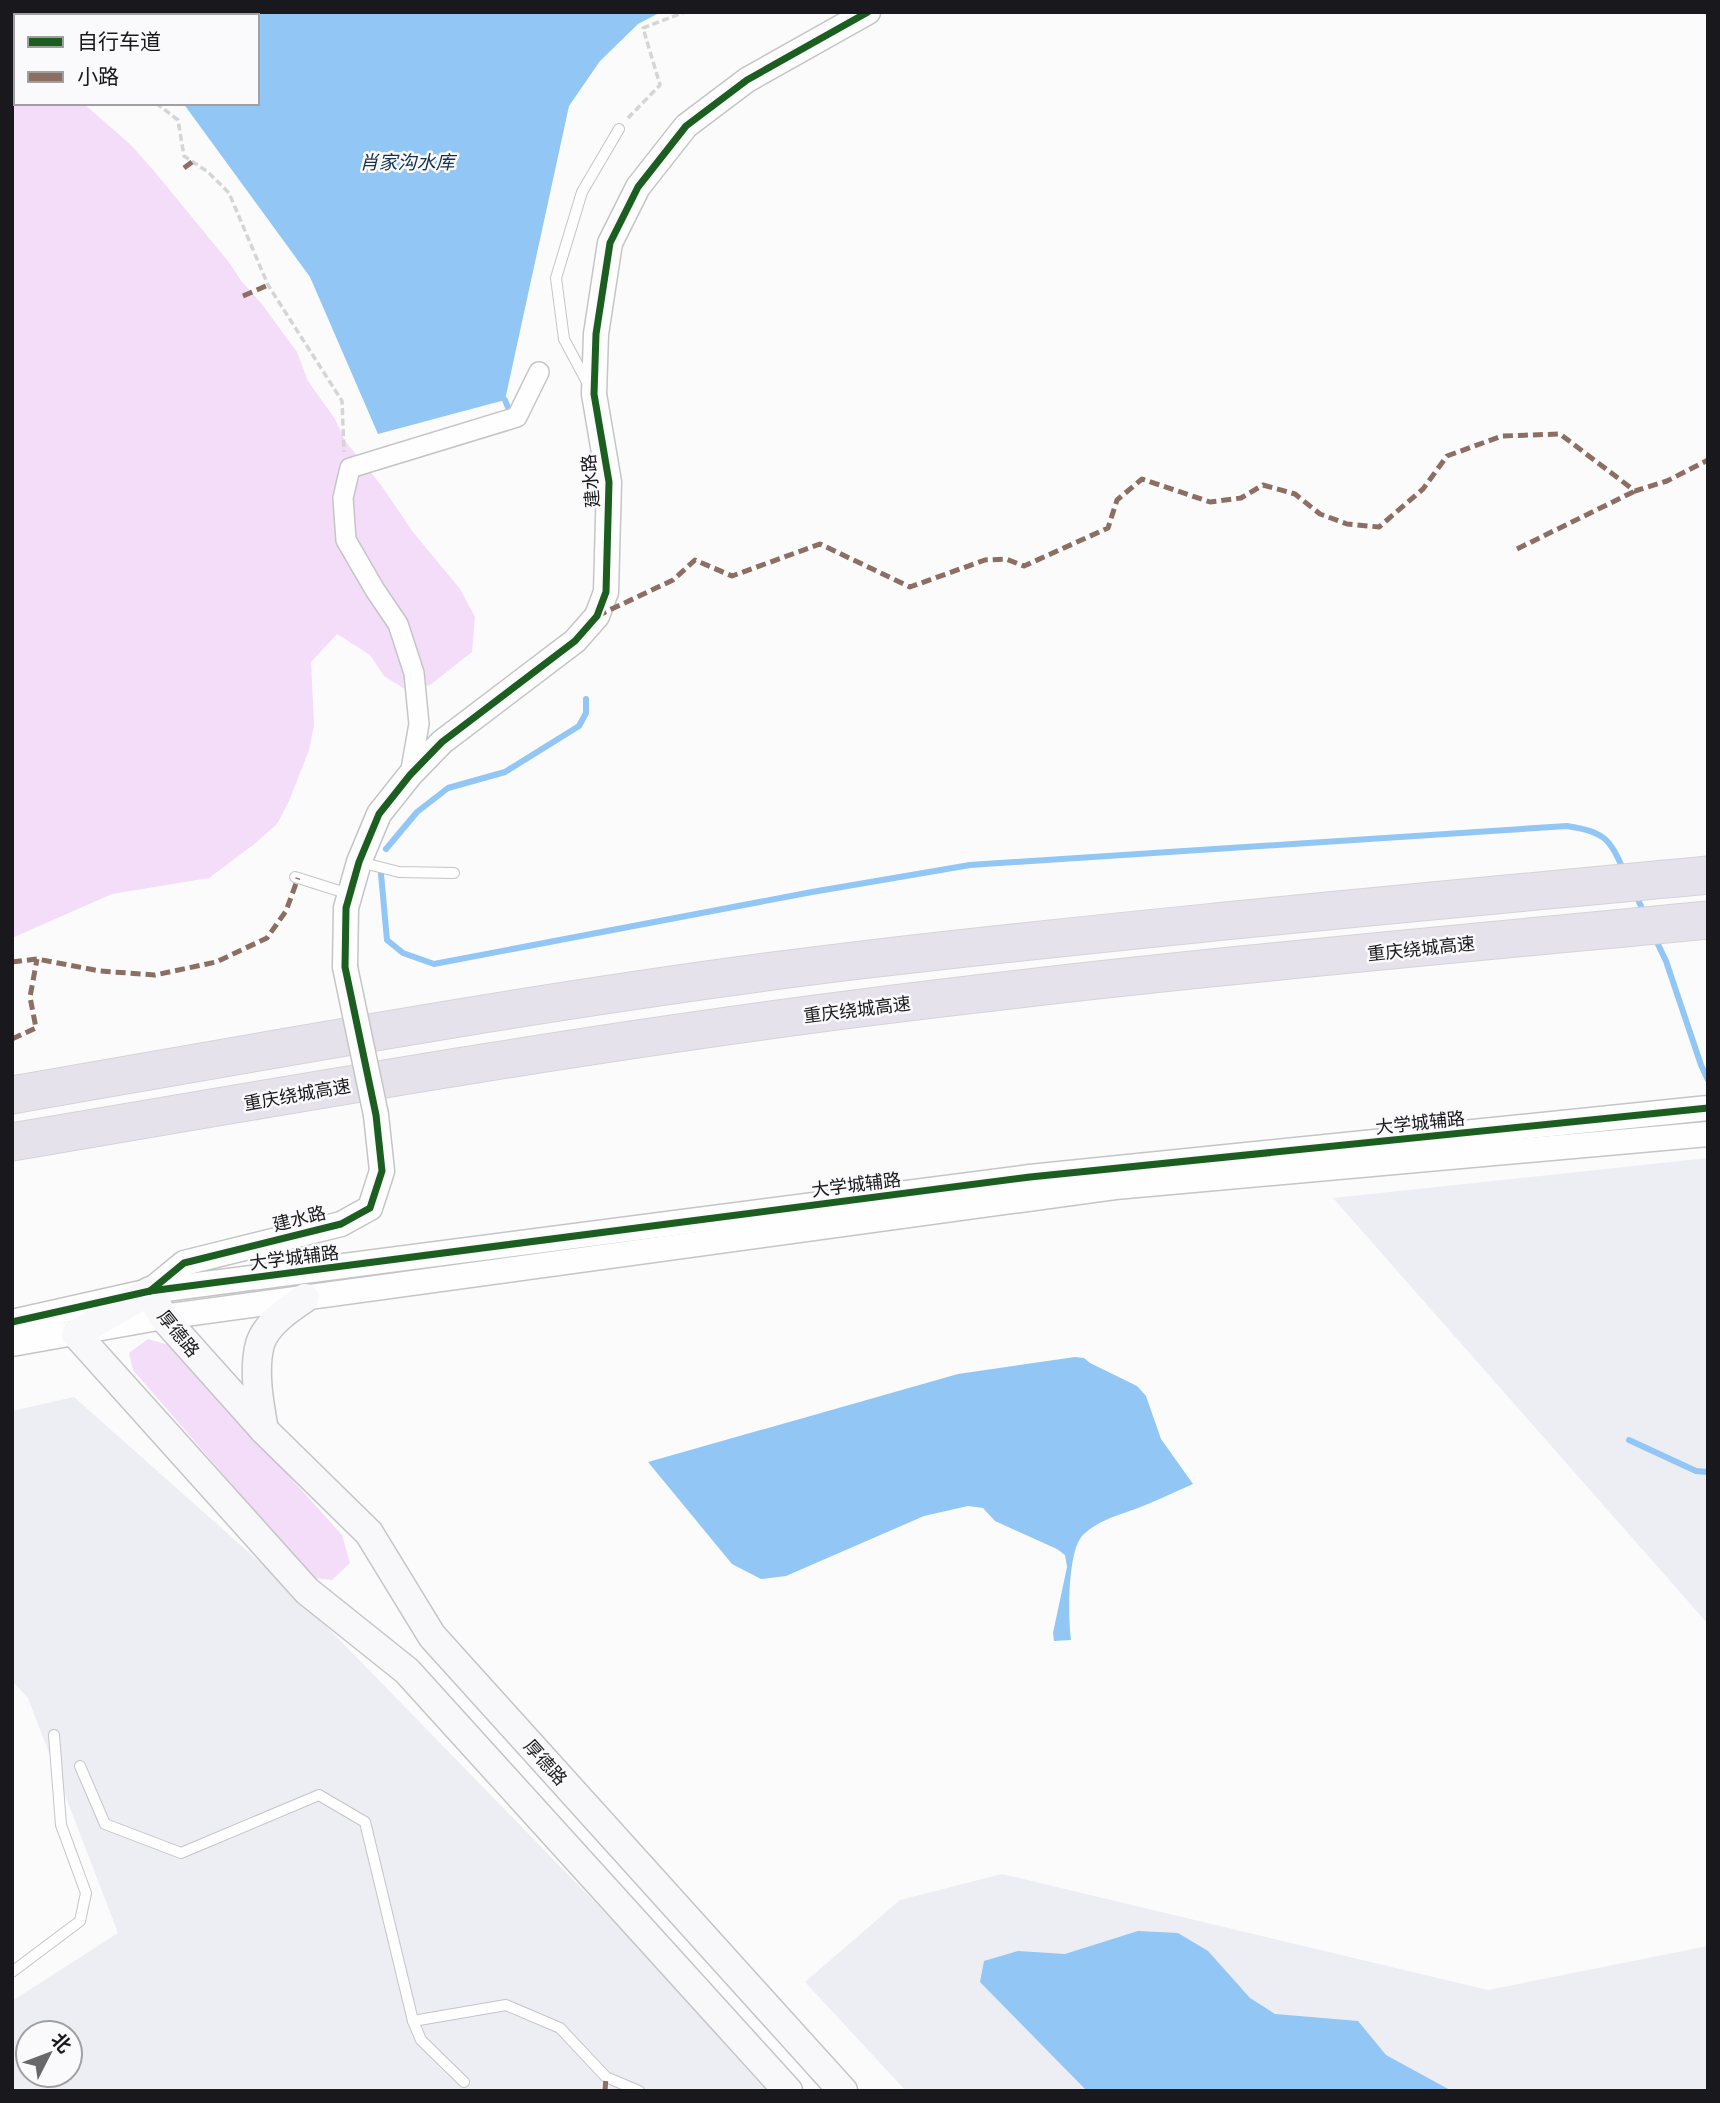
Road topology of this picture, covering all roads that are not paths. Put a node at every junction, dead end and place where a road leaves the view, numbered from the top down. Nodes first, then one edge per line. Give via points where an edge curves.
1 (868, 12) edge
2 (619, 129) road end
3 (539, 372) dead end
4 (594, 394) junction
5 (410, 775) junction
6 (359, 862) junction
7 (454, 873) dead end
8 (1708, 875) edge
9 (295, 877) dead end
10 (349, 894) junction
11 (1708, 920) edge
12 (12, 1095) edge
13 (1708, 1108) edge
14 (1708, 1134) edge
15 (12, 1142) edge
16 (150, 1291) junction
17 (305, 1298) junction
18 (163, 1317) junction
19 (12, 1322) edge
20 (76, 1334) junction
21 (12, 1344) edge
22 (264, 1430) junction
23 (54, 1735) dead end
24 (80, 1766) dead end
25 (12, 1972) edge
26 (413, 2021) junction
27 (464, 2082) dead end
28 (639, 2091) edge
29 (788, 2091) edge
30 (843, 2091) edge

1 - 4 street, 建水路 via 747,80 686,126 638,187 610,243 596,334
2 - 4 lane via 582,192 556,278 564,339
3 - 5 street via 517,417 350,468 343,498 346,540 398,624 414,673 419,724
4 - 5 street, 建水路 via 609,482 606,592 597,616 575,641 442,742
5 - 6 street, 建水路 via 379,814
6 - 7 lane via 399,872
6 - 10 street, 建水路
8 - 12 highway via 859,960 499,1011
9 - 10 lane
10 - 16 street, 建水路, bridge via 345,967 376,1115 382,1171 370,1208 341,1224 184,1263
11 - 15 highway, 重庆绕城高速 via 861,1008 506,1058
13 - 16 street, 大学城辅路 via 1030,1177
14 - 17 street via 1115,1187
16 - 18 main road, 厚德路
16 - 19 street, 大学城辅路
16 - 20 main road, 厚德路
17 - 18 street
17 - 22 main road via 281,1314 260,1342 257,1390
18 - 20 street
18 - 22 main road, 厚德路
20 - 21 street
20 - 29 main road via 307,1591 407,1671
22 - 30 main road, 厚德路 via 369,1533 432,1636
23 - 25 lane via 61,1825 86,1893 80,1921
24 - 26 lane via 104,1825 181,1853 319,1795 365,1822
26 - 27 lane via 421,2040
26 - 28 lane via 506,2005 560,2028 606,2077

